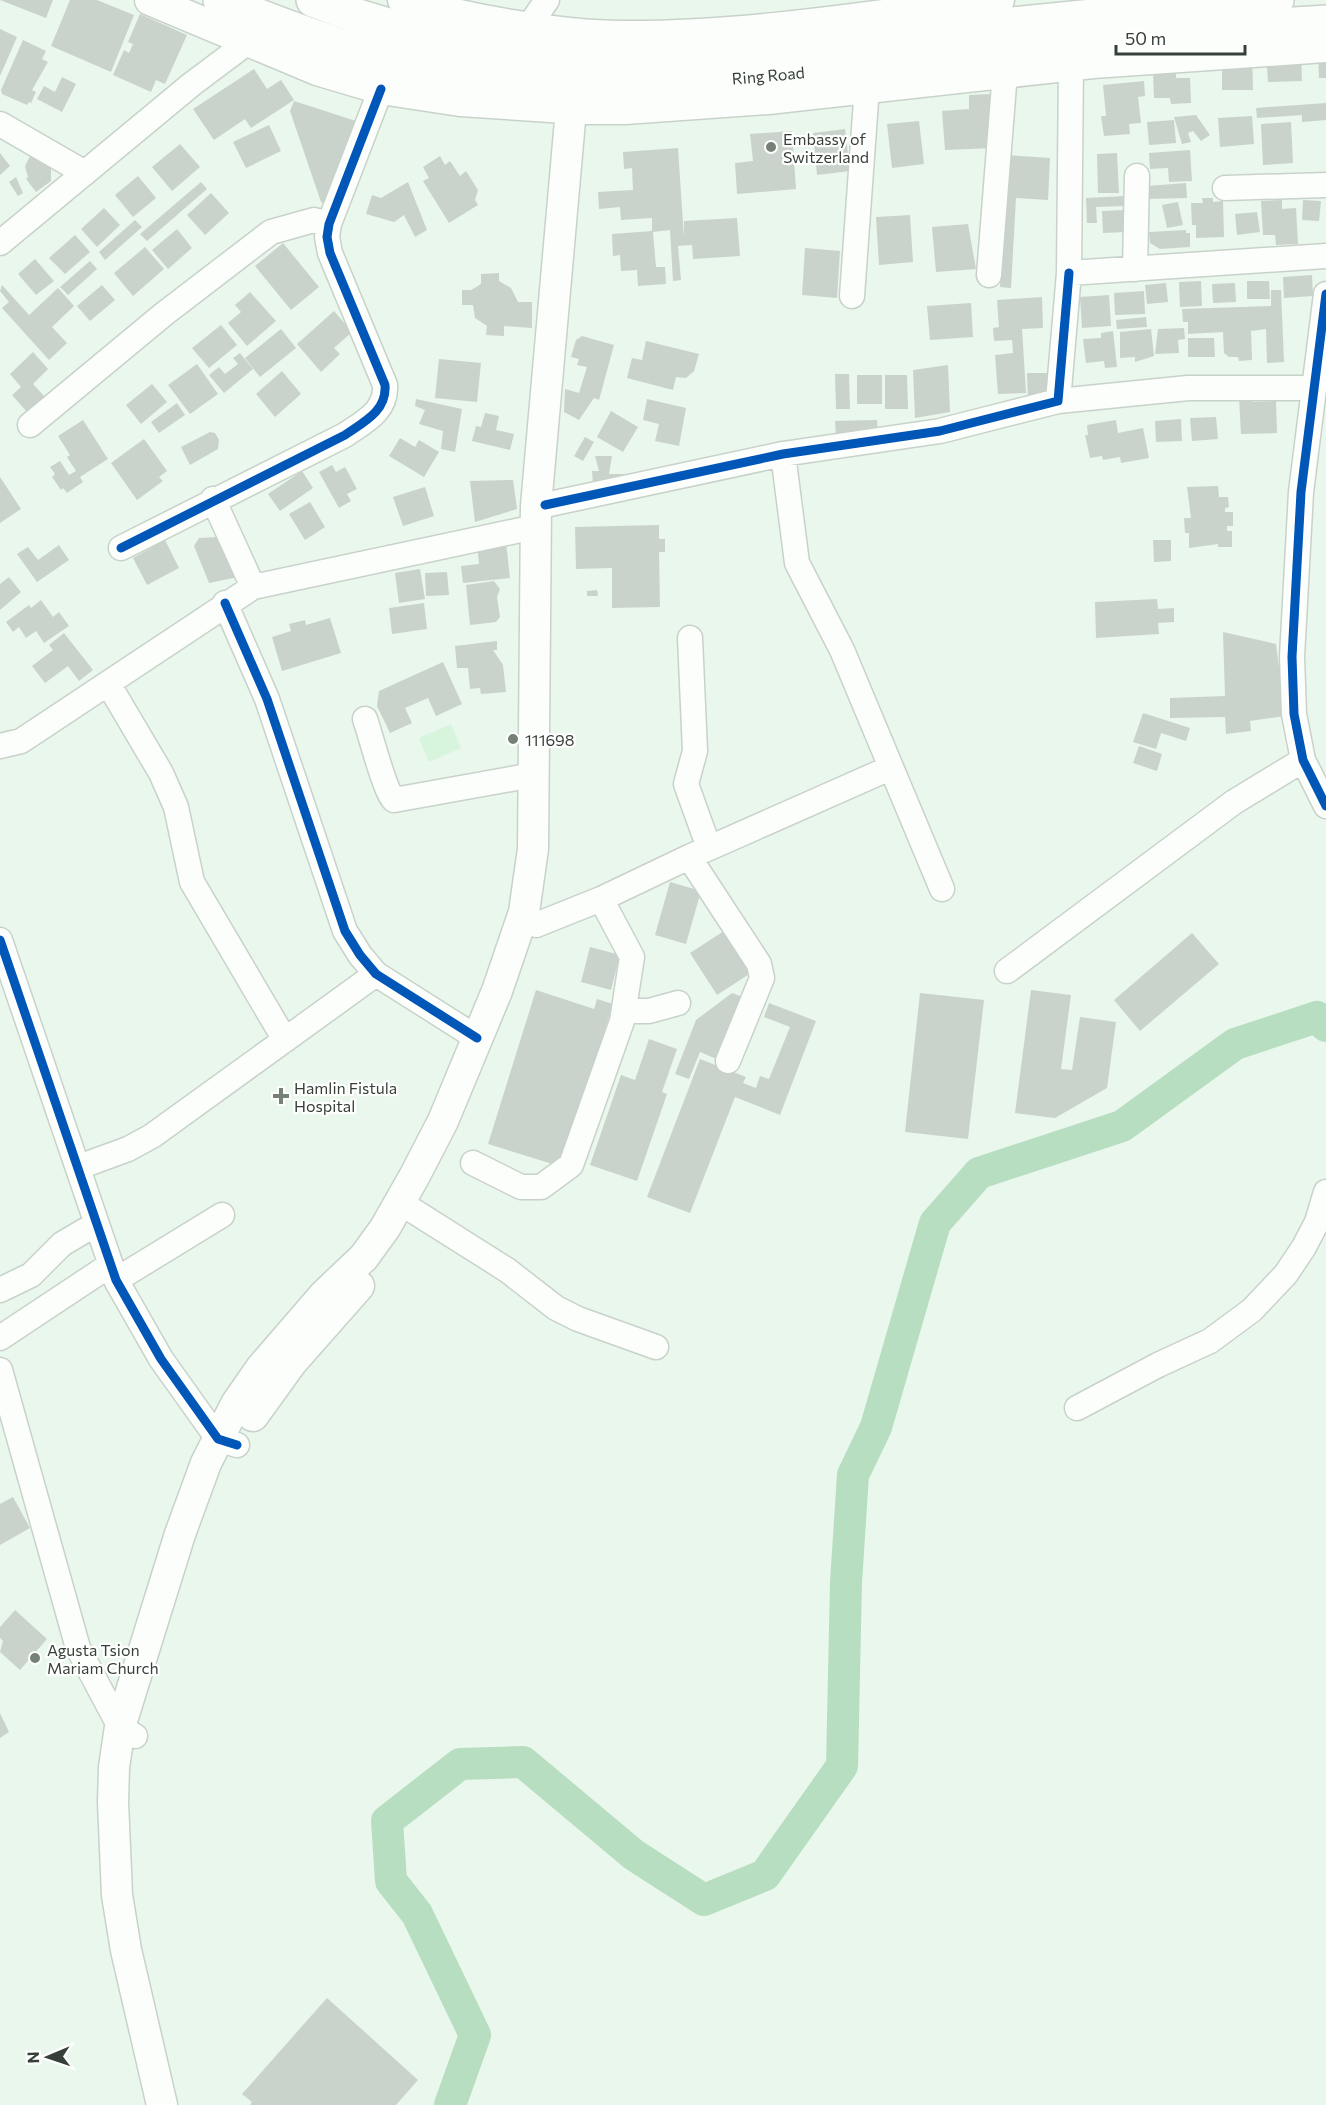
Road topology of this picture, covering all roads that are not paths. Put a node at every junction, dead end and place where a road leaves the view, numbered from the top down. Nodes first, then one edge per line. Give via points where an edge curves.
1 (150, 0) edge
2 (220, 0) edge
3 (313, 0) edge
4 (403, 0) edge
5 (547, 0) edge
6 (999, 0) edge
7 (1278, 0) edge
8 (1326, 22) edge
9 (529, 26) junction
10 (248, 42) junction
11 (1326, 47) edge
12 (1071, 65) junction
13 (1005, 72) junction
14 (867, 87) junction
15 (381, 89) junction
16 (576, 109) junction
17 (0, 124) edge
18 (85, 173) junction
19 (1137, 176) dead end
20 (1326, 185) edge
21 (1225, 188) dead end
22 (329, 224) junction
23 (0, 243) edge
24 (1326, 256) edge
25 (1135, 269) junction
26 (1070, 273) junction
27 (989, 275) dead end
28 (1326, 294) edge
29 (852, 296) dead end
30 (1314, 388) junction
31 (1058, 401) junction
32 (30, 424) dead end
33 (783, 454) junction
34 (213, 499) junction
35 (540, 516) junction
36 (121, 548) dead end
37 (253, 587) junction
38 (225, 603) junction
39 (690, 638) dead end
40 (109, 686) junction
41 (365, 719) dead end
42 (1, 743) edge
43 (1303, 760) junction
44 (890, 768) junction
45 (533, 775) junction
46 (1326, 806) edge
47 (699, 852) junction
48 (942, 889) dead end
49 (601, 899) junction
50 (536, 925) junction
51 (0, 940) edge
52 (1007, 971) dead end
53 (376, 974) junction
54 (678, 1003) dead end
55 (624, 1011) junction
56 (477, 1038) junction
57 (285, 1040) junction
58 (728, 1061) dead end
59 (474, 1164) dead end
60 (79, 1167) junction
61 (1326, 1192) edge
62 (412, 1210) junction
63 (222, 1215) dead end
64 (96, 1224) junction
65 (113, 1273) junction
66 (0, 1290) edge
67 (0, 1338) edge
68 (656, 1347) dead end
69 (0, 1370) edge
70 (1077, 1408) dead end
71 (227, 1442) junction
72 (127, 1731) junction
73 (162, 2105) edge
74 (181, 2105) edge

1 - 10 main road
2 - 8 highway, Ring Road via 290,30 351,50 462,75 548,85 615,86 775,75 1122,35
3 - 7 highway, Ring Road via 359,18 422,34 516,51 650,57 812,46 1145,10
4 - 9 main road
5 - 9 street
6 - 9 main road via 761,28 683,33 623,36
10 - 15 main road via 317,70
10 - 18 street
11 - 12 main road
12 - 13 main road
12 - 26 street
13 - 14 main road
13 - 27 street
14 - 16 main road via 768,99
14 - 29 street
15 - 16 main road via 460,101
15 - 22 street
16 - 35 main road
17 - 18 street
18 - 23 street
19 - 25 street
20 - 21 street
22 - 32 street via 314,220 271,232
22 - 34 street via 330,253 386,395 376,412 345,435
24 - 25 street
25 - 26 street
26 - 31 street
28 - 30 street
30 - 31 street via 1188,388
30 - 43 street via 1301,492 1293,646 1294,714
31 - 33 street via 940,431
33 - 35 street
33 - 44 street via 797,563 842,650
34 - 36 street
34 - 37 street
35 - 37 street
35 - 45 main road
35 - 50 main road via 548,852
37 - 38 street
38 - 40 street
38 - 53 street via 267,699 345,931
39 - 47 street via 696,751 686,784
40 - 42 street via 21,741
40 - 57 street via 161,773 176,807 192,882
41 - 45 street via 386,790 394,800
43 - 46 street
43 - 52 street via 1234,802
44 - 47 street
44 - 48 street
45 - 56 main road via 533,849 524,912
47 - 49 street
47 - 58 street via 759,964 762,978
49 - 50 street
49 - 55 street via 632,957
50 - 62 main road via 512,1001 441,1160
51 - 60 street
53 - 56 street
53 - 57 street
54 - 55 street via 649,1011
55 - 59 street via 571,1165 541,1187 531,1187
56 - 71 main road via 443,1121 385,1228 364,1257 324,1295 261,1368 236,1404
57 - 60 street via 152,1136
60 - 64 street
61 - 70 street via 1304,1247 1286,1274 1252,1310 1210,1341
62 - 68 street via 507,1270 556,1308
62 - 71 main road via 377,1264
63 - 65 street
64 - 65 street
64 - 66 street via 62,1244 31,1275
65 - 67 street
65 - 71 street via 161,1359
69 - 72 street via 78,1648
71 - 72 main road via 199,1480 180,1534
72 - 73 main road via 113,1790 117,1895
72 - 74 main road via 134,1893

